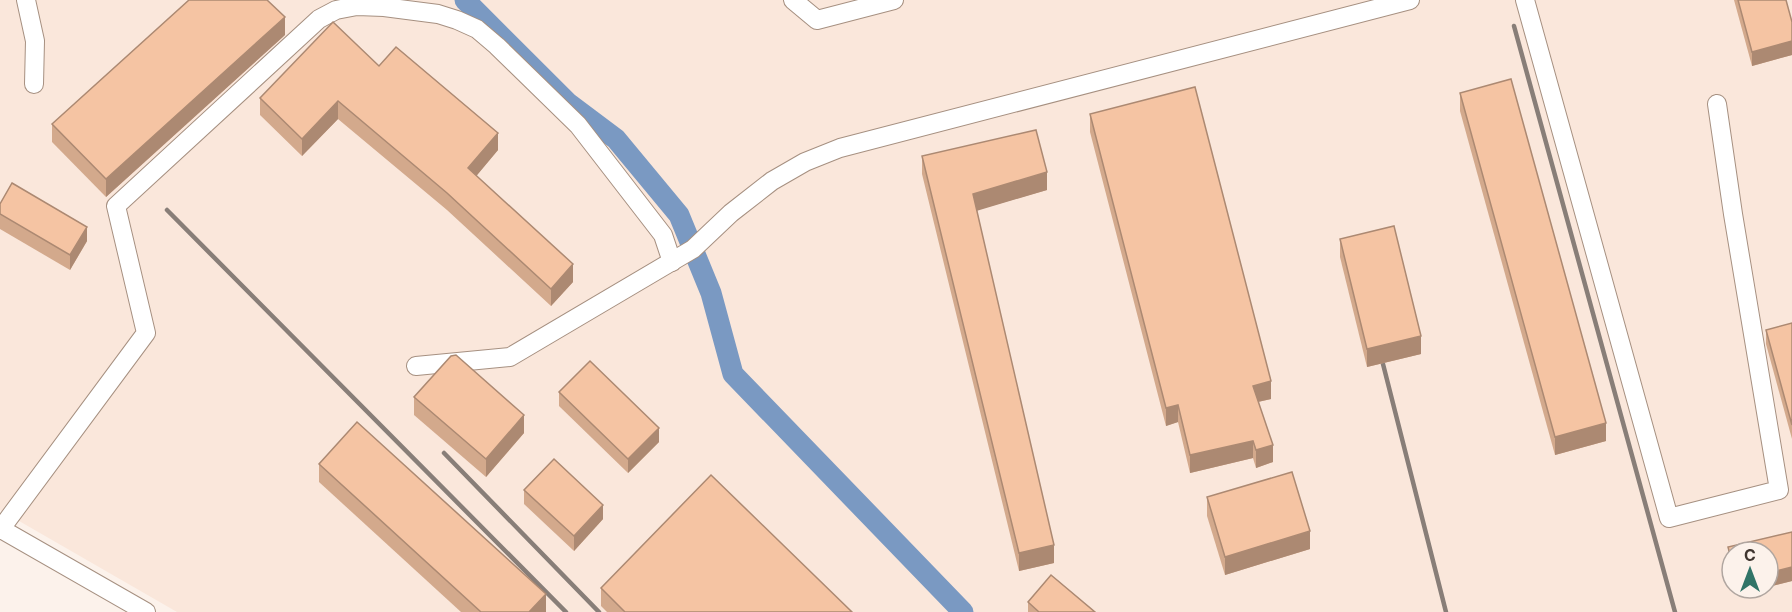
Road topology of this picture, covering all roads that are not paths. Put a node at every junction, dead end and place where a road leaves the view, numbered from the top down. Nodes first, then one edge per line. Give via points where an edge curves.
1 (26, 0) edge
2 (793, 0) edge
3 (894, 0) edge
4 (1410, 0) edge
5 (1525, 0) edge
6 (34, 84) dead end
7 (1717, 104) dead end
8 (672, 262) junction
9 (416, 366) dead end
10 (1, 529) edge
11 (146, 612) edge

1 - 6 street via 35,41
2 - 3 street via 818,20
4 - 8 street via 840,148 772,181 693,249
5 - 7 street via 1669,518 1779,490
8 - 9 street via 510,357
8 - 10 street via 663,235 578,126 477,29 413,10 357,6 336,10 319,19 116,206 146,333
10 - 11 street

